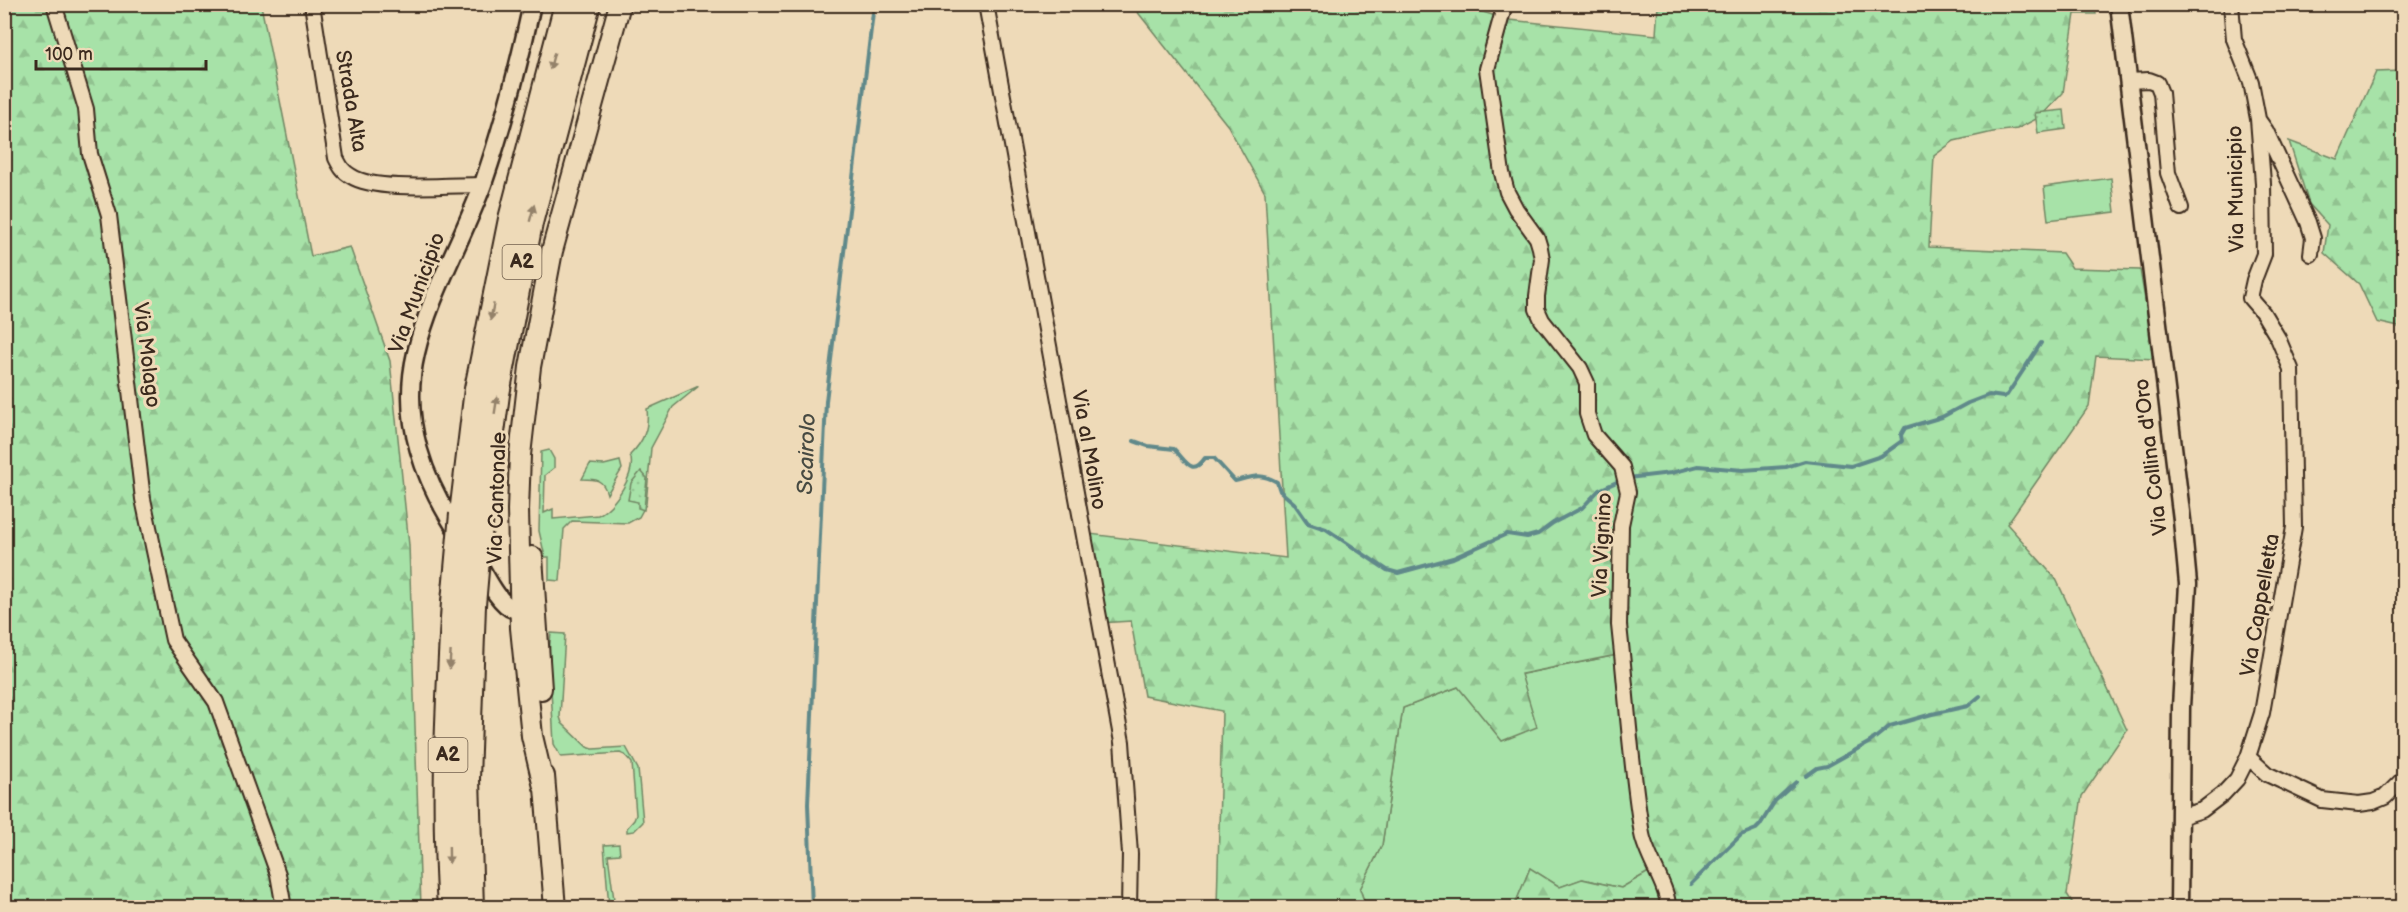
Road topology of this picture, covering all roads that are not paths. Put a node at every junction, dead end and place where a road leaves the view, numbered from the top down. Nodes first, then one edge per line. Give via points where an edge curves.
1 (54, 4) edge
2 (312, 4) edge
3 (532, 4) edge
4 (567, 4) edge
5 (588, 4) edge
6 (620, 4) edge
7 (978, 4) edge
8 (1505, 4) edge
9 (2119, 4) edge
10 (2231, 4) edge
11 (986, 5) edge
12 (2128, 81) junction
13 (2258, 119) junction
14 (482, 185) junction
15 (2181, 208) dead end
16 (2312, 255) dead end
17 (2289, 362) joint
18 (471, 519) junction
19 (463, 603) junction
20 (527, 603) junction
21 (2248, 757) junction
22 (2403, 778) edge
23 (2180, 817) junction
24 (1130, 906) edge
25 (284, 908) edge
26 (450, 908) edge
27 (471, 908) edge
28 (555, 908) edge
29 (1668, 908) edge
30 (2180, 908) edge

1 - 25 street, Via Molago via 86,109 90,154 109,215 143,499 173,640 216,702 278,874
2 - 14 street, Strada Alta via 336,158 343,171 373,185
3 - 14 street, Via Municipio
4 -> 18 highway, A2 via 511,219 477,390
18 -> 5 highway, A2 via 530,223
6 - 20 main road, Via Cantonale via 552,251 526,393 519,466
7 - 11 street
8 - 29 street, Via Vignino via 1487,69 1502,173 1507,192 1540,248 1537,309 1580,368 1587,383 1587,414 1594,435 1622,467 1628,492 1621,525 1619,625 1643,836
9 - 12 street, Via Collina d'Oro
10 - 13 street, Via Municipio via 2234,39 2251,82
11 - 24 street, Via al Molino via 1122,742
12 - 15 street via 2157,83 2169,173
12 - 23 street, Via Collina d'Oro via 2188,584
13 - 16 street via 2308,222 2313,238
13 - 17 street, Via Municipio via 2265,244 2250,298 2263,313
14 - 20 street, Via Municipio via 420,337 411,402 417,447 441,506 490,581
17 - 21 street, Via Cappelletta via 2295,527 2262,713
18 - 19 highway, A2, bridge
19 -> 26 highway, A2 via 449,680
19 - 27 highway, A2
20 - 28 main road, Via Cantonale via 532,736 544,787
21 - 22 street via 2266,774 2322,800 2373,802 2385,797
21 - 23 street, Via Cappelletta via 2237,779 2223,794 2202,810
23 - 30 street, Via Collina d'Oro

